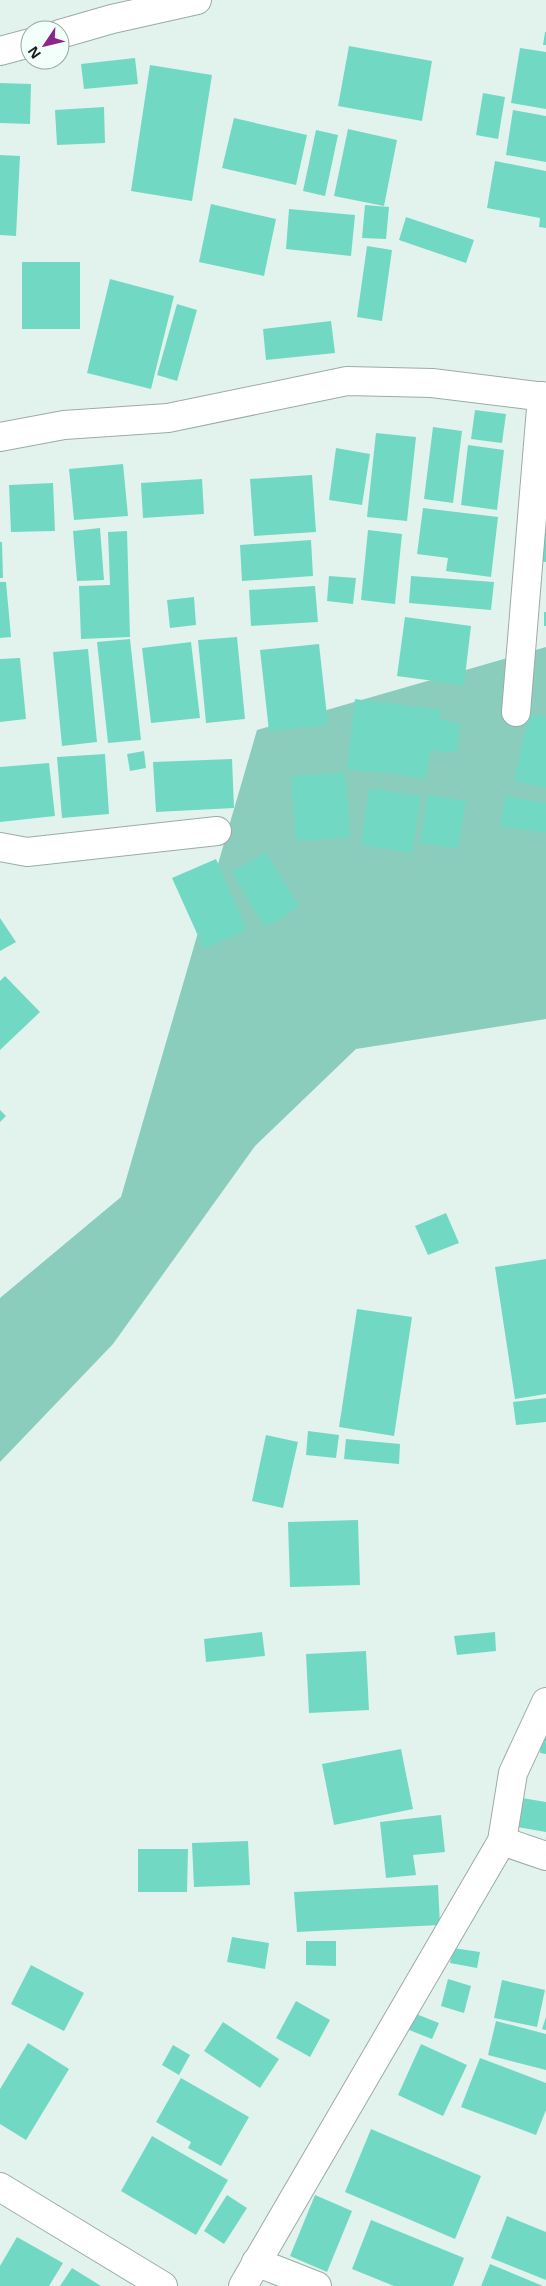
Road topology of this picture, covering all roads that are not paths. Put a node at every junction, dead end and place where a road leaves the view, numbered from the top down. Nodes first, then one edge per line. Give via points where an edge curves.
1 (197, 0) edge
2 (70, 31) edge
3 (20, 46) edge
4 (0, 51) edge
5 (544, 397) edge
6 (0, 437) edge
7 (516, 712) dead end
8 (217, 831) dead end
9 (0, 847) edge
10 (546, 1702) edge
11 (502, 1841) junction
12 (546, 1856) edge
13 (0, 2186) edge
14 (256, 2262) junction
15 (163, 2286) edge
16 (243, 2286) edge
17 (317, 2286) edge

1 - 2 street
3 - 4 street
5 - 6 street via 432,383 347,381 168,418 64,425
5 - 7 street
8 - 9 street via 26,852
10 - 11 street via 513,1772
11 - 12 street
11 - 14 street
13 - 15 street
14 - 16 street
14 - 17 street

